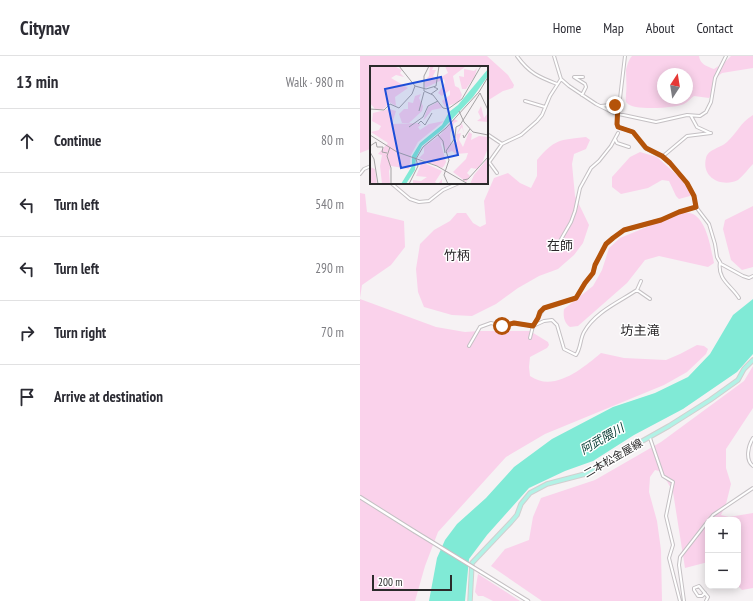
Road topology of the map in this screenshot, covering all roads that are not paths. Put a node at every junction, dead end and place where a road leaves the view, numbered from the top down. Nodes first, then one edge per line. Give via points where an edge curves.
1 (518, 56) edge
2 (554, 56) edge
3 (625, 56) edge
4 (726, 56) edge
5 (583, 77) dead end
6 (561, 79) junction
7 (557, 84) junction
8 (582, 95) junction
9 (525, 101) dead end
10 (618, 104) junction
11 (600, 106) junction
12 (545, 107) junction
13 (618, 114) junction
14 (691, 116) junction
15 (535, 119) dead end
16 (538, 121) junction
17 (618, 133) dead end
18 (488, 135) edge
19 (615, 139) junction
20 (502, 144) junction
21 (628, 147) dead end
22 (662, 156) junction
23 (488, 163) edge
24 (370, 166) edge
25 (497, 173) dead end
26 (360, 174) edge
27 (392, 184) edge
28 (457, 184) edge
29 (696, 207) junction
30 (556, 248) dead end
31 (720, 262) junction
32 (753, 276) edge
33 (640, 281) dead end
34 (637, 290) junction
35 (739, 298) dead end
36 (650, 299) dead end
37 (533, 326) junction
38 (530, 338) dead end
39 (469, 346) dead end
40 (753, 360) edge
41 (649, 437) junction
42 (753, 438) edge
43 (753, 466) edge
44 (753, 488) edge
45 (360, 497) edge
46 (712, 517) edge
47 (705, 524) edge
48 (705, 593) junction
49 (470, 601) edge
50 (528, 601) edge
51 (680, 601) edge
52 (684, 601) edge
53 (706, 601) edge

1 - 7 street via 529,70
2 - 6 street
3 - 10 street
4 - 14 street via 715,78 706,112 700,116
5 - 8 street via 574,77 585,84
6 - 7 street
6 - 8 street
7 - 12 street
8 - 11 street
9 - 12 street
10 - 11 street
10 - 13 street
11 - 13 street
12 - 16 street
13 - 14 street via 656,122
13 - 22 street via 618,127 633,132 646,148
14 - 22 street via 697,127 711,133 687,136
15 - 16 street
16 - 20 street via 520,135
17 - 19 street
18 - 20 street
19 - 21 street via 617,143
19 - 30 street via 591,168 580,188 571,222
20 - 23 street
22 - 29 street via 687,183
23 - 25 street
24 - 26 street
27 - 28 street via 413,201 426,202
29 - 31 street via 709,224
29 - 37 street via 624,230 613,238 606,244 593,273 578,296 544,308
31 - 32 street via 743,276
31 - 35 street via 723,280
33 - 34 street
34 - 36 street
34 - 37 street via 593,319 582,334 576,355 564,349 555,322 544,320
37 - 38 street
37 - 39 street via 514,323 504,326 492,323 483,325
40 - 41 main road, 二本松金屋線 via 738,380
41 - 49 main road, 二本松金屋線 via 589,473 547,484 530,493 521,504 517,515 474,560 471,570
41 - 51 street via 663,476 673,482 666,516 673,545 669,558
42 - 43 street via 748,457
44 - 46 street
45 - 50 street, bridge
47 - 52 street via 680,557
48 - 48 street via 699,586 694,588 698,596
48 - 53 street via 708,597

